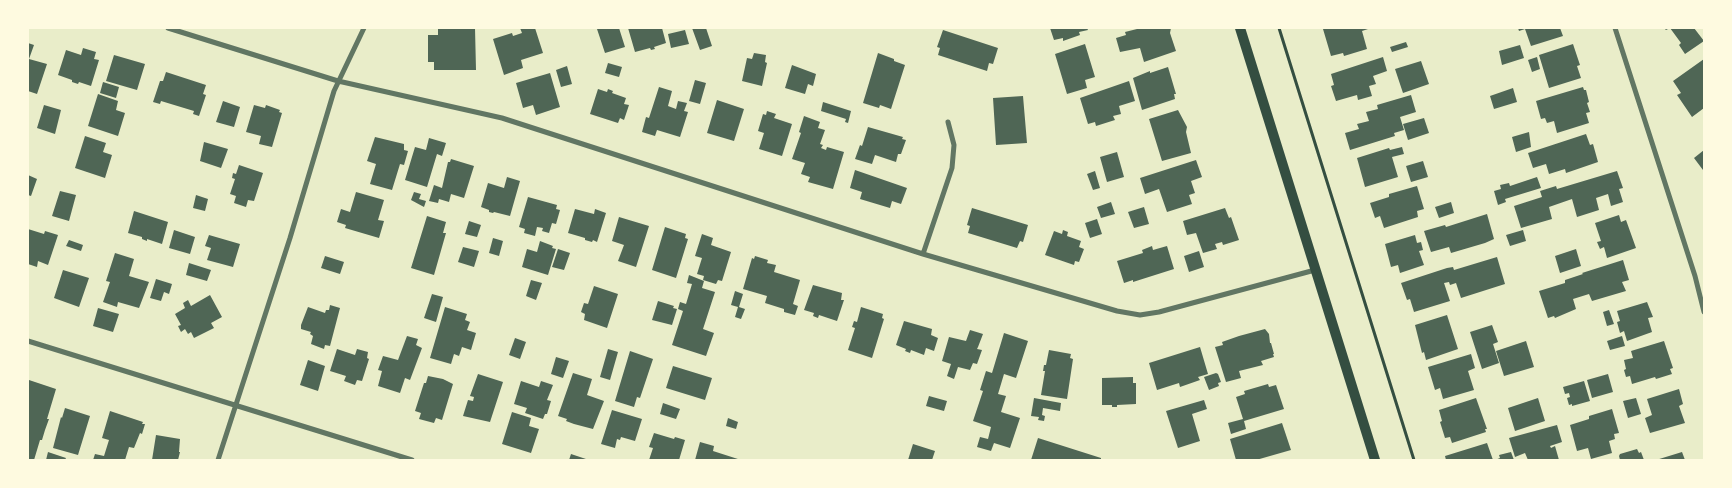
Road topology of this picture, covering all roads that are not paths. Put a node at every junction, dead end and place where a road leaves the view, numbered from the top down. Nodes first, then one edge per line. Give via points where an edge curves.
1 (168, 28) edge
2 (364, 28) edge
3 (1240, 28) edge
4 (1615, 28) edge
5 (338, 81) junction
6 (948, 122) dead end
7 (923, 254) junction
8 (1316, 270) junction
9 (1704, 312) edge
10 (28, 341) edge
11 (236, 405) junction
12 (218, 460) edge
13 (412, 460) edge
14 (1374, 460) edge

1 - 5 street
2 - 5 street
3 - 8 main road
4 - 9 street
5 - 7 street via 502,118
5 - 11 street
6 - 7 street via 954,145 952,168
7 - 8 street via 1140,315
8 - 14 main road
10 - 11 street
11 - 12 street
11 - 13 street

